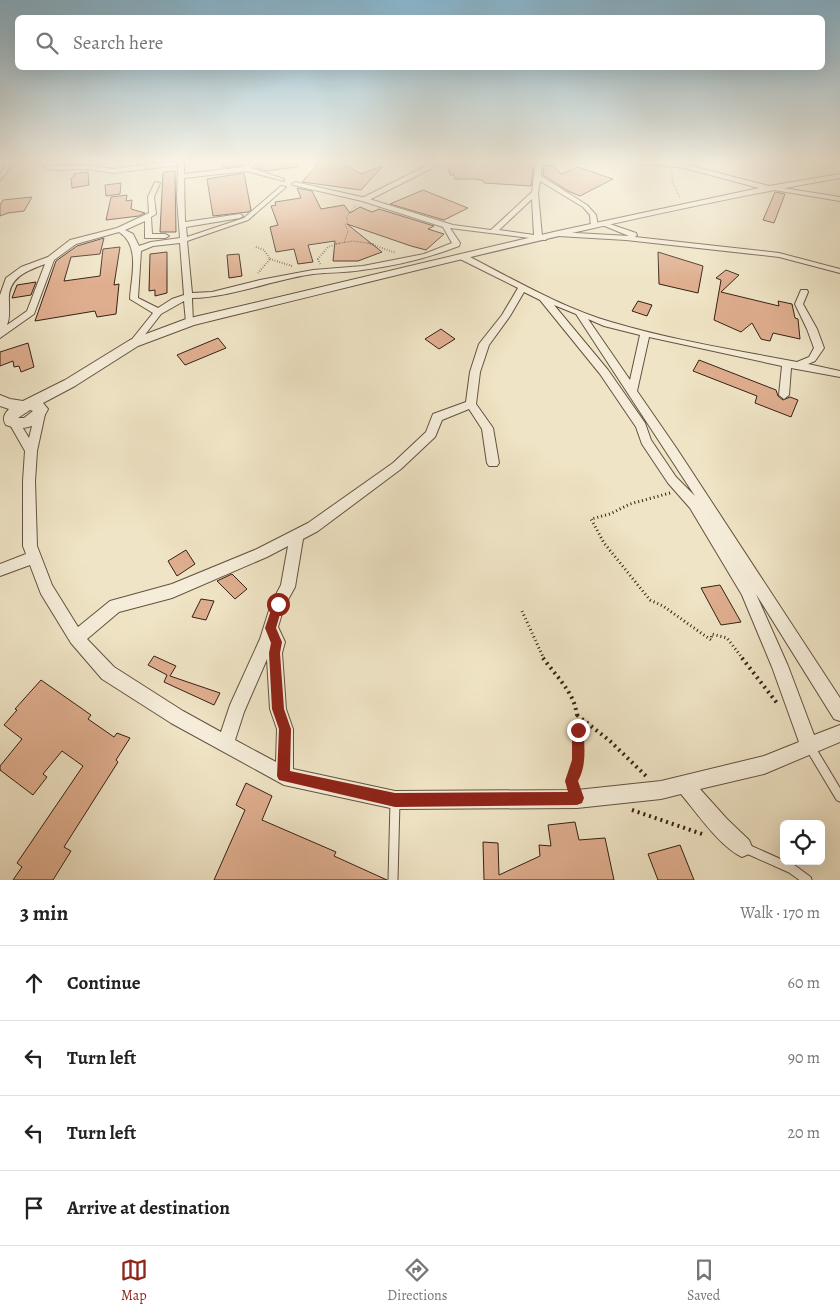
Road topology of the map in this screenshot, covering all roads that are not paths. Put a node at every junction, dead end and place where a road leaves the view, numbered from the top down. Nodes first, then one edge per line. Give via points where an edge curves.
1 (151, 201) edge
2 (182, 201) edge
3 (265, 201) edge
4 (370, 201) edge
5 (526, 201) edge
6 (536, 201) edge
7 (577, 201) edge
8 (708, 201) edge
9 (250, 216) junction
10 (148, 217) junction
11 (182, 225) junction
12 (448, 225) junction
13 (599, 225) junction
14 (120, 230) junction
15 (493, 232) junction
16 (558, 234) junction
17 (540, 237) junction
18 (183, 238) junction
19 (649, 241) junction
20 (137, 250) junction
21 (51, 258) junction
22 (463, 258) junction
23 (840, 270) edge
24 (522, 288) junction
25 (804, 292) dead end
26 (188, 296) junction
27 (543, 298) junction
28 (158, 312) junction
29 (580, 313) junction
30 (190, 322) junction
31 (1, 329) edge
32 (645, 333) junction
33 (134, 343) junction
34 (786, 362) junction
35 (799, 365) junction
36 (840, 374) edge
37 (632, 392) junction
38 (784, 394) dead end
39 (0, 400) edge
40 (471, 404) junction
41 (0, 408) edge
42 (33, 408) junction
43 (13, 422) junction
44 (31, 451) junction
45 (493, 463) dead end
46 (297, 535) junction
47 (35, 557) junction
48 (0, 570) edge
49 (271, 628) junction
50 (76, 638) junction
51 (840, 713) edge
52 (840, 733) edge
53 (225, 744) junction
54 (809, 745) junction
55 (284, 776) junction
56 (684, 784) junction
57 (840, 797) edge
58 (395, 800) junction
59 (742, 847) joint
60 (393, 880) edge
61 (807, 880) edge

1 - 10 street via 153,214
2 - 11 street
3 - 9 street
4 - 12 street
5 - 15 street
6 - 17 street
7 - 13 street via 585,206
8 - 13 street
9 - 11 street
9 - 18 street via 222,228
10 - 14 street
10 - 18 street via 148,236
11 - 18 street
12 - 15 street
12 - 26 street via 446,228 456,244 426,256 363,268 307,273 212,294
13 - 16 street
13 - 19 street
14 - 20 street via 130,236
14 - 21 street via 73,242
15 - 17 street
16 - 17 street
16 - 19 street
17 - 22 street
18 - 20 street
18 - 26 street
19 - 23 street via 779,255
20 - 28 street via 134,299
21 - 31 street via 31,312
21 - 31 street via 24,269 9,280
22 - 24 street
22 - 30 street
24 - 27 street
24 - 40 street via 484,344 475,372
25 - 35 street via 799,304 819,348 812,359
26 - 28 street
26 - 30 street
27 - 29 street
27 - 54 street via 604,372 672,480 694,504 747,590
28 - 33 street
29 - 32 street via 607,324
29 - 37 street
30 - 33 street
32 - 34 street
32 - 37 street
33 - 42 street
34 - 35 street
34 - 38 street
35 - 36 street
37 - 51 street
39 - 42 street
40 - 45 street via 487,428
40 - 46 street via 437,418 431,434 397,466 313,527
41 - 43 street
42 - 43 street via 28,422
42 - 44 street
43 - 44 street
44 - 47 street via 30,546
46 - 49 street via 291,578
46 - 50 street via 262,554 172,591 115,606
47 - 48 street
47 - 50 street via 46,589
49 - 53 street
49 - 55 street via 277,642 274,653 278,709 285,729
50 - 53 street via 108,673
52 - 54 street
53 - 55 street
54 - 56 street via 764,765
54 - 57 lane
55 - 58 street
56 - 58 street via 661,790 577,798
56 - 59 street
58 - 60 lane
59 - 61 lane via 792,869

